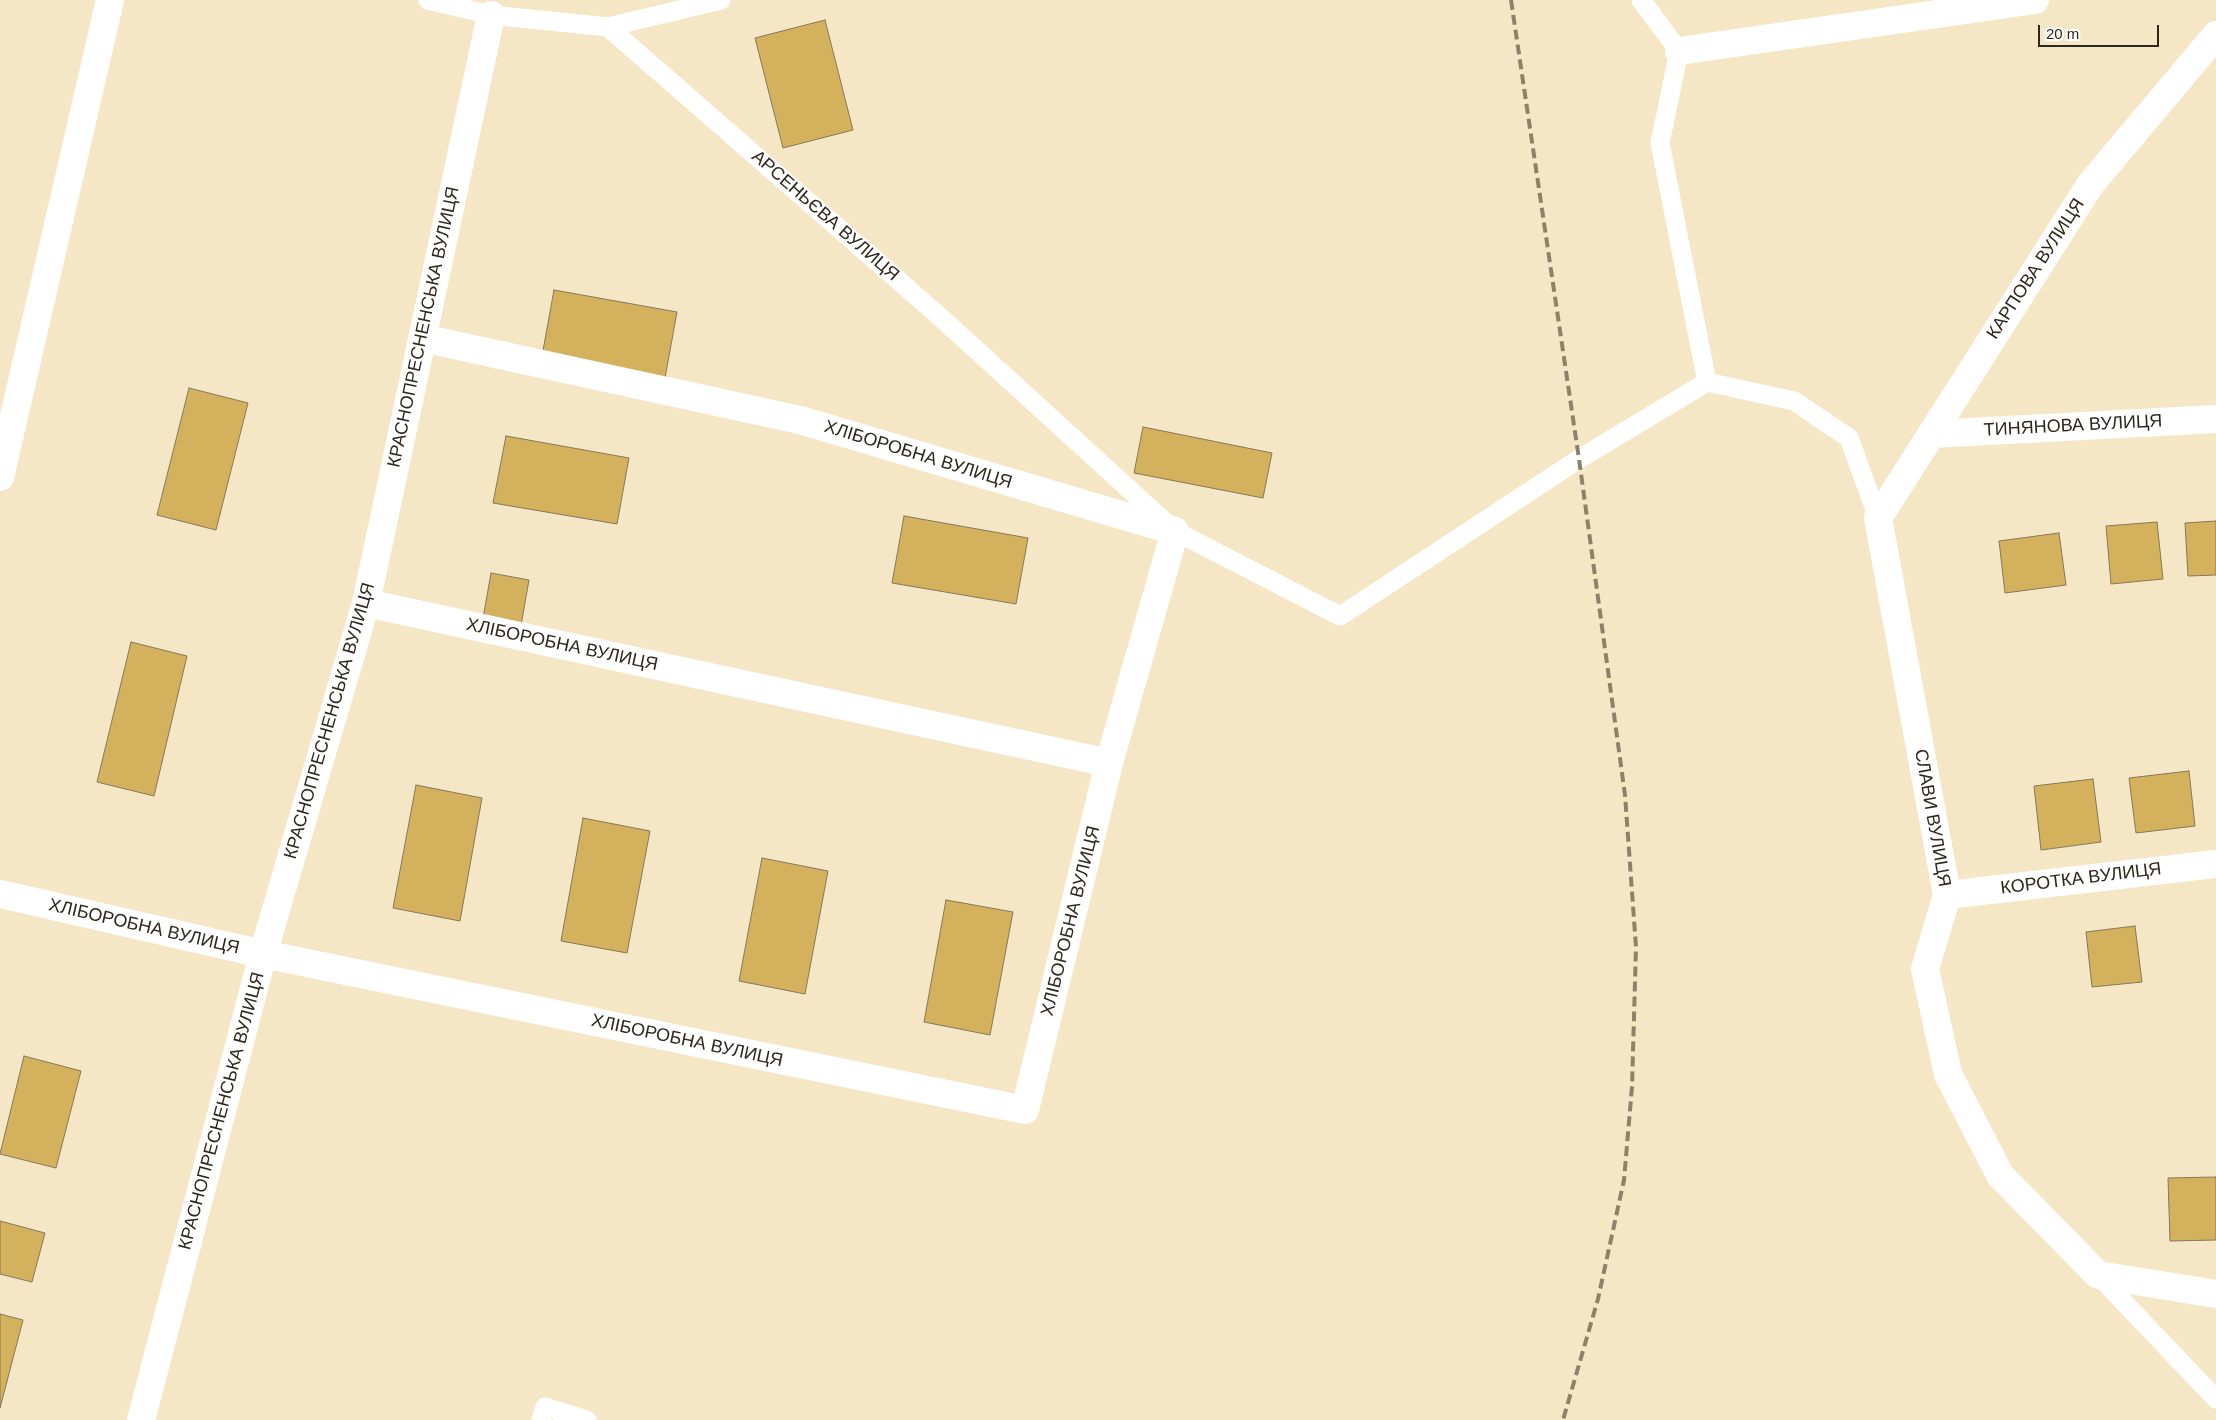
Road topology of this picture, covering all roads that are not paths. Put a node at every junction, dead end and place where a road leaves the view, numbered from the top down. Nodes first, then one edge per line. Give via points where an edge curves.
1 (110, 0) edge
2 (428, 0) edge
3 (721, 0) edge
4 (1641, 0) edge
5 (2035, 0) edge
6 (491, 14) junction
7 (608, 27) junction
8 (2216, 35) edge
9 (1679, 51) junction
10 (422, 338) junction
11 (1707, 382) junction
12 (2216, 419) edge
13 (1931, 434) junction
14 (0, 477) edge
15 (1878, 518) junction
16 (1175, 531) junction
17 (366, 603) junction
18 (1109, 763) junction
19 (2216, 864) edge
20 (0, 894) edge
21 (1946, 895) junction
22 (263, 954) junction
23 (2098, 1275) junction
24 (2216, 1294) edge
25 (2216, 1399) edge
26 (141, 1420) edge
27 (541, 1420) edge
28 (587, 1420) edge

1 - 14 street
2 - 6 lane
3 - 7 lane
4 - 9 lane
5 - 9 street
6 - 7 lane
6 - 10 street, КРАСНОПРЕСНЕНСЬКА ВУЛИЦЯ
7 - 16 lane, АРСЕНЬЄВА ВУЛИЦЯ via 938,315
8 - 13 street, КАРПОВА ВУЛИЦЯ via 2090,185
9 - 11 lane via 1660,143
10 - 16 street, ХЛІБОРОБНА ВУЛИЦЯ via 800,420
10 - 17 street, КРАСНОПРЕСНЕНСЬКА ВУЛИЦЯ
11 - 15 lane via 1794,401 1849,438
11 - 16 lane, АРСЕНЬЄВА ВУЛИЦЯ via 1578,459 1340,616
12 - 13 street, ТИНЯНОВА ВУЛИЦЯ
13 - 15 street, КАРПОВА ВУЛИЦЯ
15 - 21 street, СЛАВИ ВУЛИЦЯ
16 - 18 street, ХЛІБОРОБНА ВУЛИЦЯ
17 - 18 street, ХЛІБОРОБНА ВУЛИЦЯ
17 - 22 street, КРАСНОПРЕСНЕНСЬКА ВУЛИЦЯ
18 - 22 street, ХЛІБОРОБНА ВУЛИЦЯ via 1025,1110
19 - 21 street, КОРОТКА ВУЛИЦЯ
20 - 22 street, ХЛІБОРОБНА ВУЛИЦЯ
21 - 23 street, СЛАВИ ВУЛИЦЯ via 1925,969 1948,1074 2000,1175
22 - 26 street, КРАСНОПРЕСНЕНСЬКА ВУЛИЦЯ
23 - 24 street
23 - 25 lane
27 - 28 lane via 545,1406

